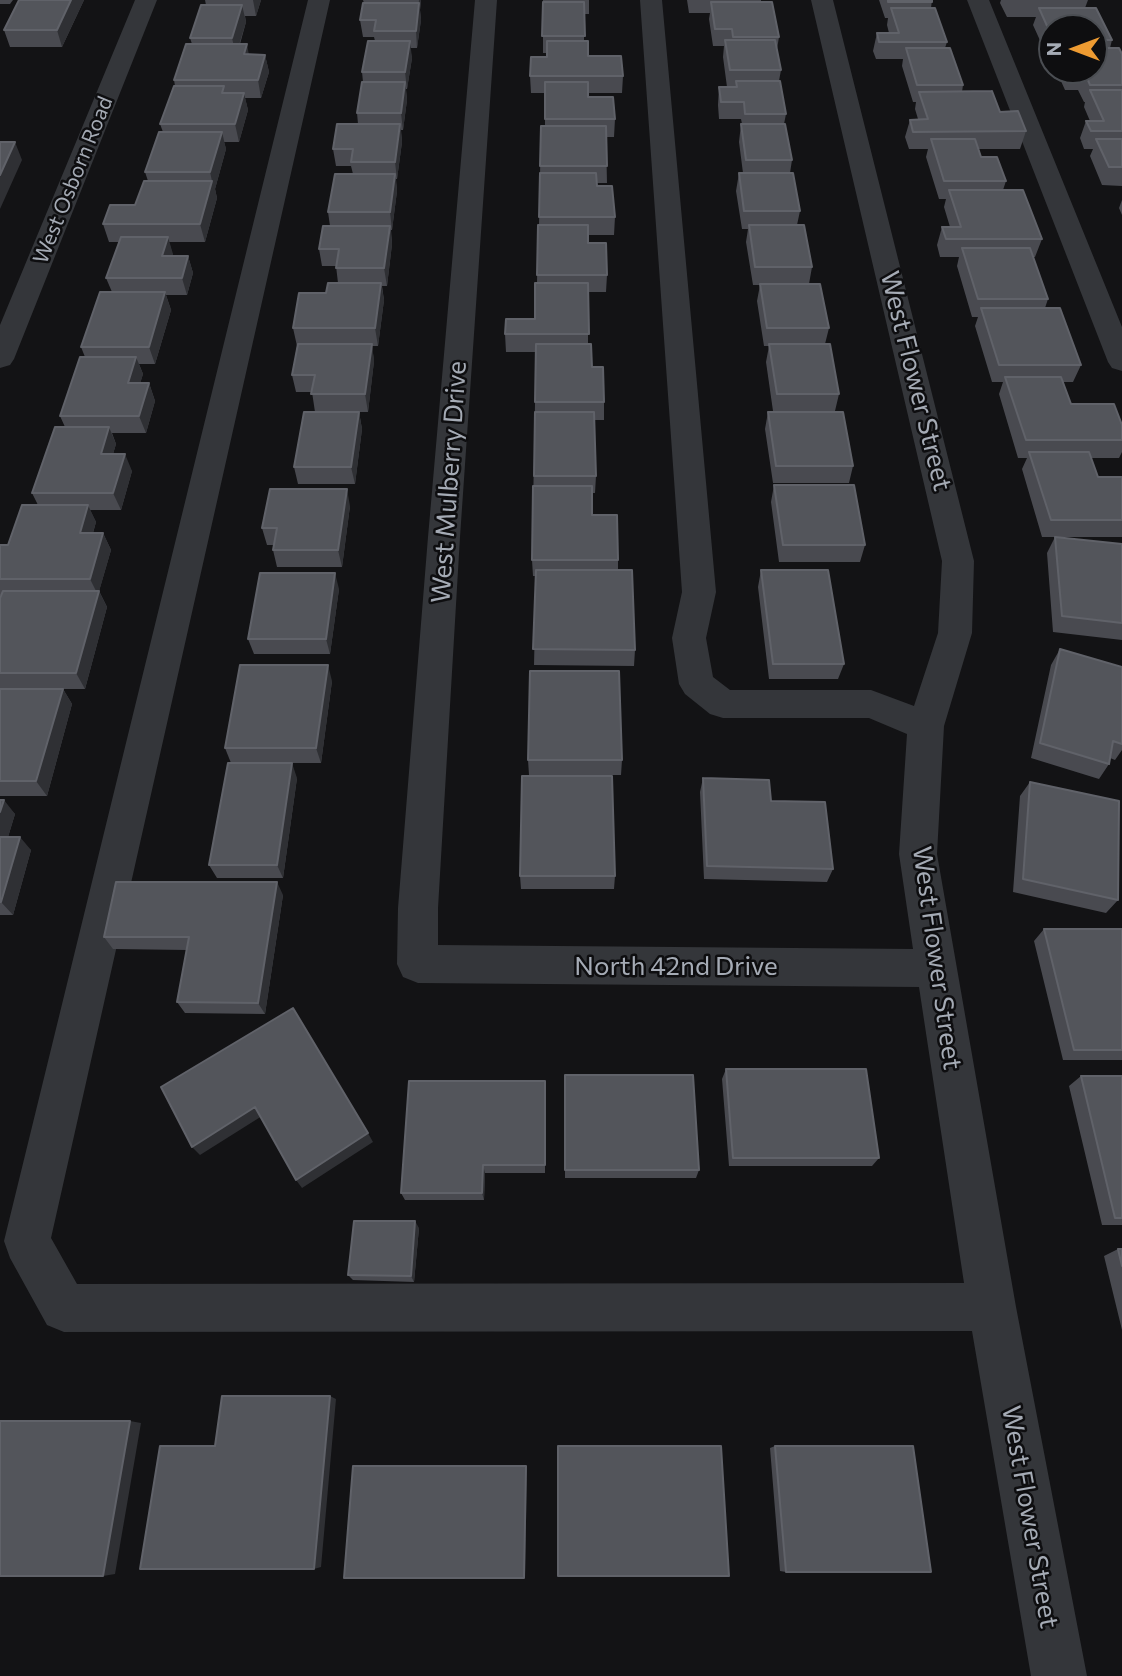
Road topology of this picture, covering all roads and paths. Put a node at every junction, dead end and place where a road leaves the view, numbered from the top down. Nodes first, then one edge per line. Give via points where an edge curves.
1 (146, 0) edge
2 (319, 0) edge
3 (486, 0) edge
4 (651, 0) edge
5 (822, 0) edge
6 (978, 0) edge
7 (0, 359) edge
8 (1122, 362) edge
9 (926, 726) junction
10 (418, 964) joint
11 (935, 968) junction
12 (992, 1307) junction
13 (1059, 1676) edge

1 - 7 street, West Osborn Road
2 - 12 street via 27,1241 64,1308
3 - 10 street, West Mulberry Drive via 444,537
4 - 9 street via 699,592 688,638 697,684 723,705 872,705
5 - 9 street, West Flower Street via 958,561 955,633
6 - 8 street
9 - 11 street, West Flower Street via 918,854
10 - 11 street, North 42nd Drive
11 - 12 street, West Flower Street
12 - 13 street, West Flower Street

